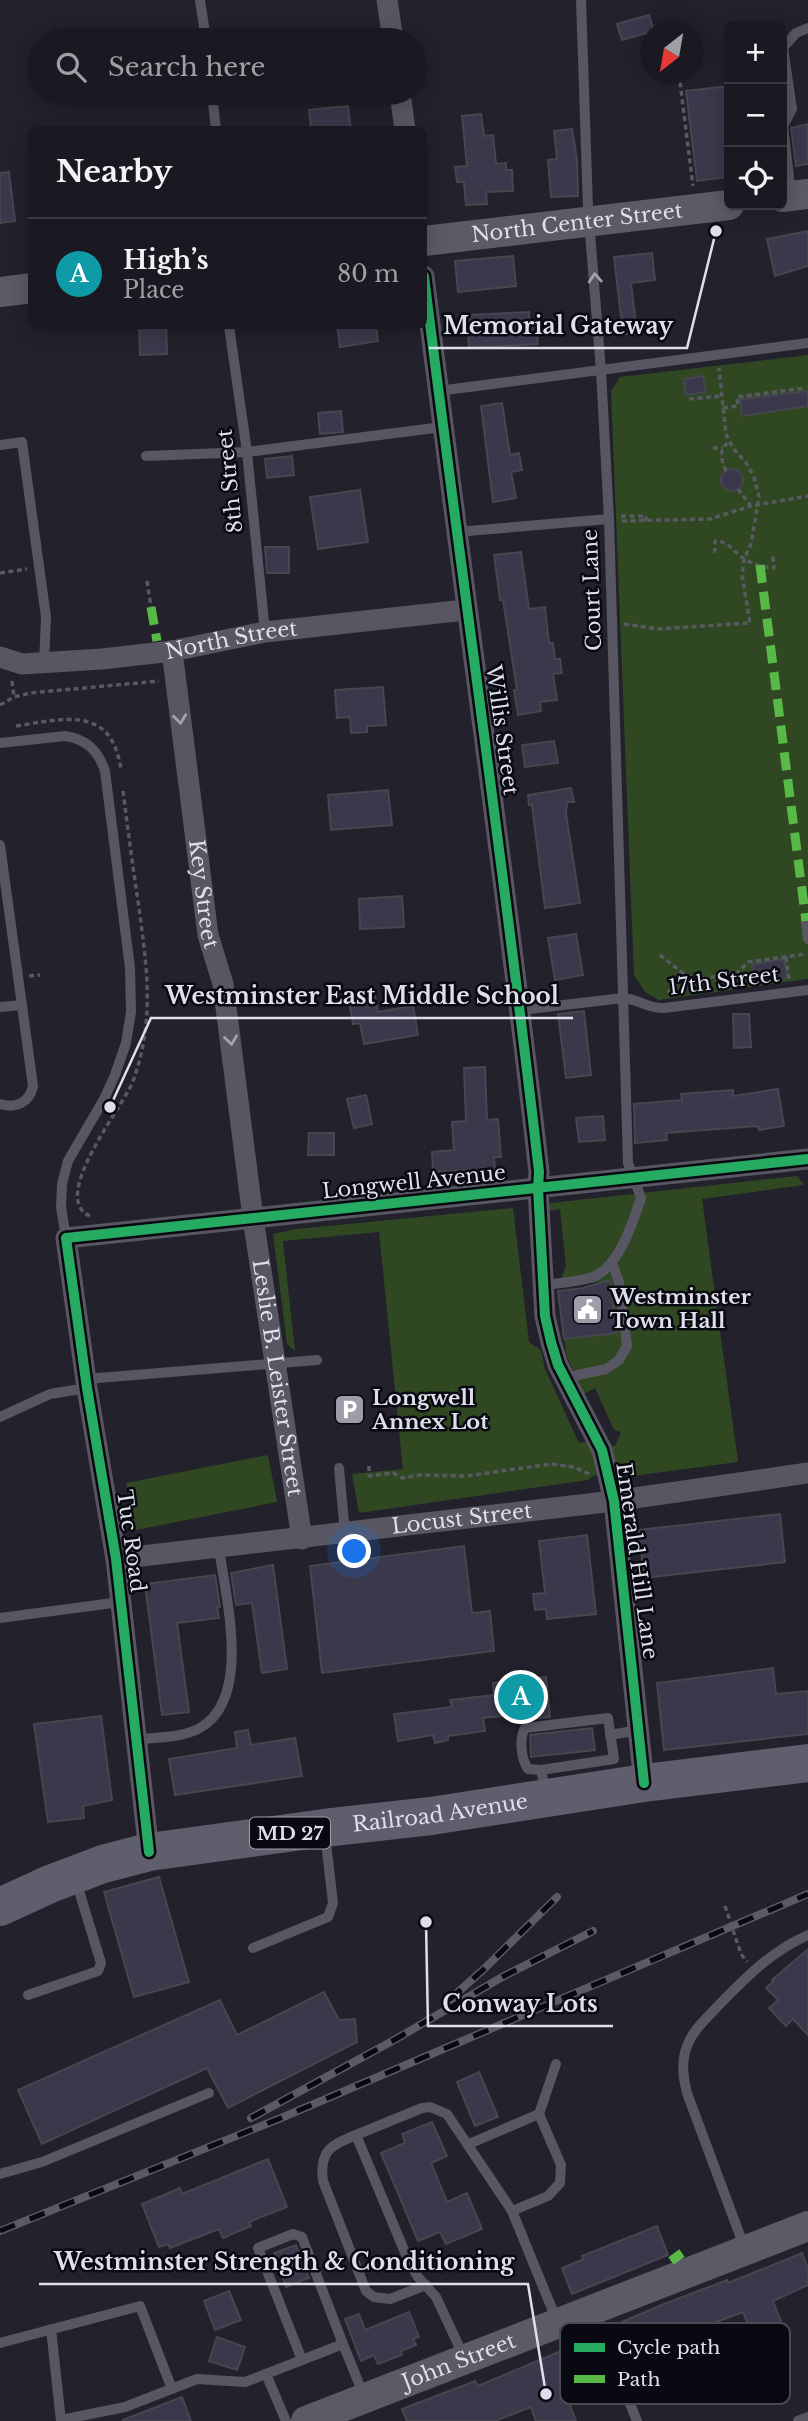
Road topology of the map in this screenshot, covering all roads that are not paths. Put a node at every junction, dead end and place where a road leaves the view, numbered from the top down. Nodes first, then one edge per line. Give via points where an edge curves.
1 (200, 0) edge
2 (387, 0) edge
3 (581, 0) edge
4 (204, 28) edge
5 (391, 28) edge
6 (808, 28) edge
7 (213, 105) edge
8 (402, 105) edge
9 (216, 126) edge
10 (404, 126) edge
11 (794, 195) edge
12 (724, 206) edge
13 (590, 222) junction
14 (427, 242) edge
15 (28, 288) edge
16 (0, 292) edge
17 (427, 301) edge
18 (229, 329) edge
19 (808, 343) edge
20 (601, 371) junction
21 (438, 391) junction
22 (442, 427) junction
23 (0, 445) edge
24 (247, 452) junction
25 (146, 456) dead end
26 (615, 519) junction
27 (456, 532) junction
28 (465, 610) junction
29 (265, 632) junction
30 (172, 651) junction
31 (0, 656) edge
32 (44, 664) junction
33 (0, 743) edge
34 (0, 845) edge
35 (806, 921) dead end
36 (808, 939) edge
37 (808, 990) edge
38 (623, 998) junction
39 (22, 1004) junction
40 (0, 1007) edge
41 (521, 1010) junction
42 (0, 1104) edge
43 (808, 1159) edge
44 (634, 1178) junction
45 (538, 1188) junction
46 (253, 1217) junction
47 (66, 1238) junction
48 (612, 1262) junction
49 (544, 1285) junction
50 (317, 1360) dead end
51 (276, 1363) junction
52 (564, 1378) junction
53 (86, 1384) junction
54 (0, 1417) edge
55 (339, 1468) dead end
56 (808, 1474) edge
57 (614, 1501) junction
58 (345, 1533) junction
59 (302, 1539) junction
60 (219, 1548) junction
61 (116, 1559) junction
62 (120, 1602) junction
63 (0, 1618) edge
64 (639, 1730) junction
65 (610, 1735) junction
66 (136, 1740) junction
67 (576, 1752) dead end
68 (551, 1755) dead end
69 (808, 1763) edge
70 (578, 1764) junction
71 (547, 1779) junction
72 (644, 1783) junction
73 (324, 1828) junction
74 (149, 1852) junction
75 (74, 1875) junction
76 (0, 1908) edge
77 (808, 1935) edge
78 (253, 1948) dead end
79 (29, 1995) dead end
80 (556, 2064) dead end
81 (209, 2094) dead end
82 (539, 2114) junction
83 (356, 2135) junction
84 (468, 2144) junction
85 (0, 2174) edge
86 (512, 2211) junction
87 (808, 2226) edge
88 (746, 2251) junction
89 (426, 2285) junction
90 (592, 2311) junction
91 (558, 2323) junction
92 (597, 2323) edge
93 (51, 2329) junction
94 (0, 2343) edge
95 (343, 2344) junction
96 (465, 2359) junction
97 (302, 2360) junction
98 (266, 2374) junction
99 (172, 2389) junction
100 (629, 2404) edge
101 (355, 2405) junction
102 (808, 2417) edge
103 (61, 2420) edge
104 (286, 2421) edge
105 (306, 2421) edge
106 (636, 2421) edge
107 (798, 2421) edge

1 - 4 lane
2 - 5 street
3 - 13 lane, Court Lane
6 - 11 lane via 796,33 783,48 792,108 783,126
7 - 9 lane
8 - 10 street
12 - 13 street, North Center Street
13 - 14 street, North Center Street
20 -> 13 lane, Court Lane
15 - 16 street
17 - 21 street, Willis Street
18 - 24 lane, 8th Street
19 - 20 lane
20 - 21 lane
20 - 26 lane, Court Lane
21 - 22 street, Willis Street
22 - 24 lane
22 - 27 street, Willis Street
23 - 32 lane via 22,442 46,617
24 - 25 lane
24 - 29 lane, 8th Street
26 - 27 lane
26 - 38 lane, Court Lane
27 - 28 street, Willis Street
28 - 29 street, North Street
28 - 41 street, Willis Street
29 - 30 street, North Street
30 - 32 street, North Street
30 -> 46 street, Key Street via 208,935 223,984
31 - 32 street, North Street via 12,663
33 - 47 lane via 75,737 98,755 105,771 130,968 131,1012 115,1075 68,1161 61,1207
34 - 39 lane
35 - 36 lane
37 - 38 lane, 17th Street via 664,1008
38 - 41 lane, 17th Street
38 - 44 lane, Court Lane via 628,1163
39 - 40 lane
39 - 42 lane via 32,1091 26,1100 11,1107
41 - 45 street, Willis Street
43 - 44 street, Longwell Avenue
44 - 45 street, Longwell Avenue
44 - 48 lane, Court Lane via 640,1198
45 - 46 street, Longwell Avenue
45 - 49 street, Emerald Hill Lane
46 - 47 street, Longwell Avenue
46 - 51 street, Leslie B. Leister Street
47 - 53 street, Tuc Road
48 - 49 lane via 593,1277
48 - 52 lane via 627,1346 619,1360 606,1369
49 - 52 street, Emerald Hill Lane via 548,1329
50 - 51 lane
51 - 53 lane
51 - 59 street, Leslie B. Leister Street
52 - 57 street, Emerald Hill Lane via 602,1450
53 - 54 lane
53 - 61 street, Tuc Road
55 - 58 lane
56 - 57 street, Locust Street
57 - 58 street, Locust Street
57 - 64 street, Emerald Hill Lane
58 - 59 street, Locust Street
59 - 60 street, Locust Street
60 - 61 street, Locust Street
60 - 66 lane via 233,1663 226,1693 214,1714 197,1729
61 - 62 street, Tuc Road
62 - 63 lane
62 - 66 street, Tuc Road
64 - 65 lane
64 - 72 street, Emerald Hill Lane
65 - 70 lane via 614,1759
65 - 71 lane via 608,1718 525,1728 521,1735 524,1765
66 - 74 street, Tuc Road
67 - 70 lane
68 - 71 lane
69 - 72 highway, Railroad Avenue / MD 27
70 - 71 lane
71 - 72 highway, Railroad Avenue / MD 27
71 - 73 highway, Railroad Avenue / MD 27 via 432,1816
73 - 74 highway, Railroad Avenue / MD 27
73 - 78 lane via 333,1903 328,1917
74 - 75 highway, Railroad Avenue / MD 27
75 - 76 highway, Railroad Avenue / MD 27
75 - 79 lane via 101,1963 98,1971
77 - 88 lane via 752,1970 697,2027 686,2047 682,2068 687,2094
80 - 82 lane
81 - 85 lane via 42,2162
82 - 84 lane
82 - 86 lane via 561,2165 560,2183 548,2196
83 - 84 lane via 430,2107 447,2114
83 - 89 lane via 409,2262
83 - 89 lane via 329,2149 321,2168 361,2283 382,2299
84 - 86 lane
86 - 91 lane
87 - 88 street, John Street
88 - 90 street, John Street
89 - 96 lane via 446,2313
90 - 91 street, John Street
90 - 92 lane
91 - 96 street, John Street
93 - 94 lane
93 - 99 lane via 140,2306
93 - 103 lane
95 - 97 lane
95 - 97 lane via 302,2237 293,2234 258,2248
95 - 101 lane
96 - 101 street, John Street
97 - 98 lane
98 - 99 lane via 245,2382 197,2379
98 - 104 lane
99 - 103 lane via 125,2407
100 - 106 lane
101 - 105 street, John Street
102 - 107 lane

